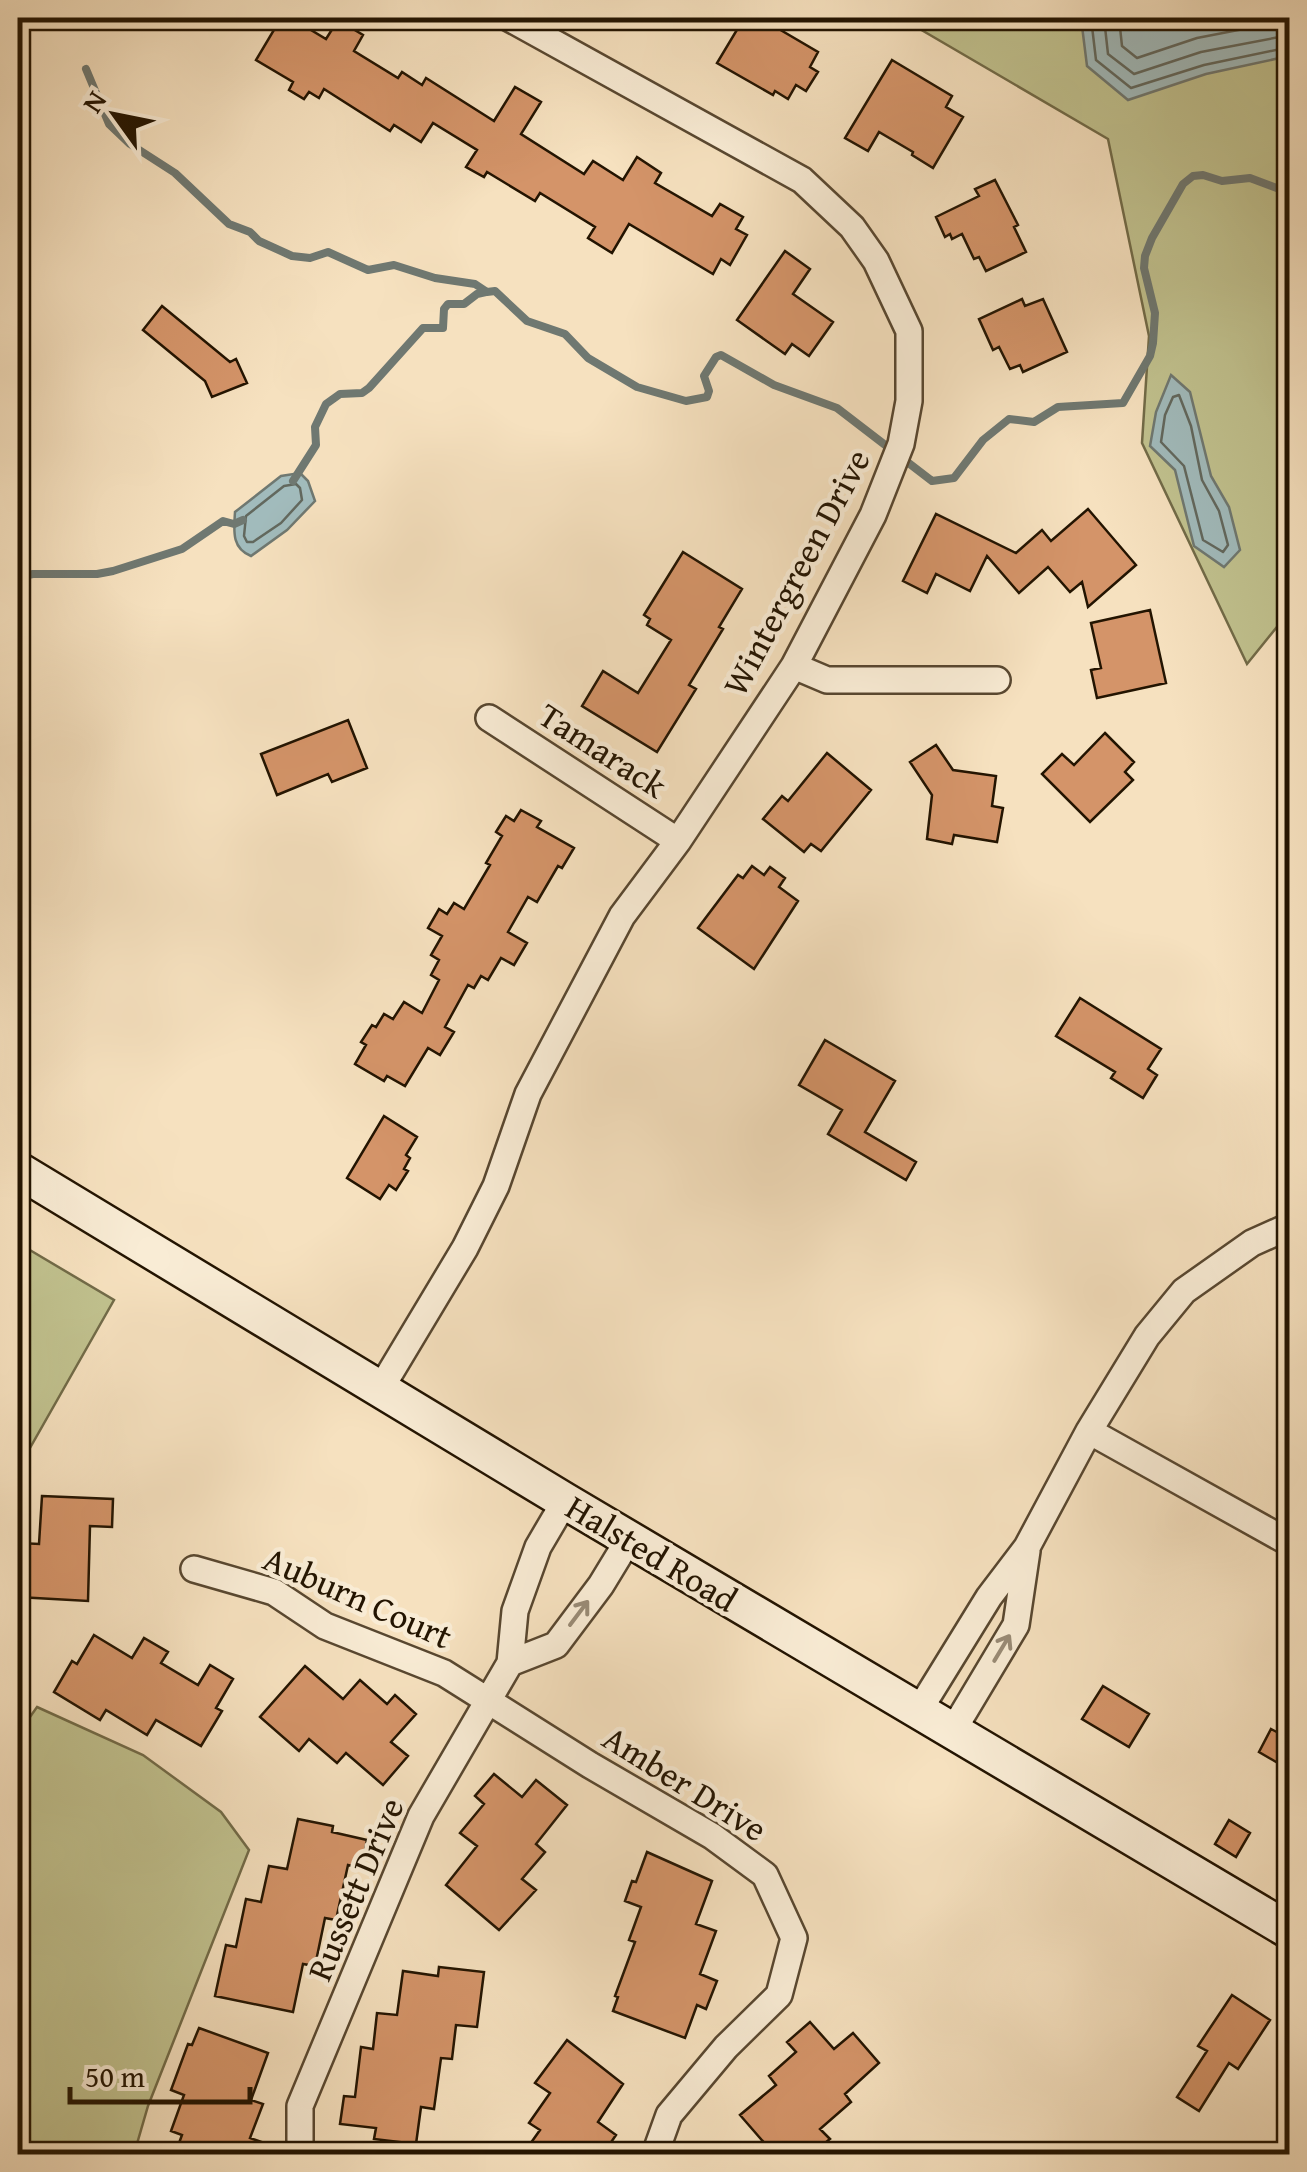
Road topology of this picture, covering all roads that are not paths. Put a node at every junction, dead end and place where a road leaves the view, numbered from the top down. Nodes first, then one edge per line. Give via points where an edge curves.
1 (509, 18) edge
2 (794, 666) junction
3 (997, 680) dead end
4 (489, 718) dead end
5 (678, 841) junction
6 (18, 1170) edge
7 (1290, 1226) edge
8 (381, 1388) junction
9 (1090, 1431) junction
10 (565, 1501) junction
11 (629, 1539) junction
12 (1290, 1543) edge
13 (1027, 1547) junction
14 (194, 1569) dead end
15 (510, 1663) junction
16 (488, 1700) junction
17 (918, 1712) junction
18 (952, 1732) junction
19 (1290, 1931) edge
20 (300, 2154) edge
21 (654, 2154) edge

1 - 2 street, Wintergreen Drive via 802,180 852,227 909,331 901,444 873,515
2 - 3 street via 827,680
2 - 5 street, Wintergreen Drive
4 - 5 street, Tamarack
5 - 8 street, Wintergreen Drive via 622,916 528,1094 496,1186 465,1248
6 - 8 street, Halsted Road
7 - 9 street via 1252,1243 1184,1291 1147,1336
8 - 10 street, Halsted Road
9 - 12 street
9 - 13 street
10 - 11 street, Halsted Road
10 - 15 street, Russett Drive via 515,1610
15 -> 11 street via 556,1645
11 - 17 street, Halsted Road
13 - 17 street via 988,1596
18 -> 13 street via 1016,1625
14 - 16 street, Auburn Court via 274,1592 325,1626 444,1672
15 - 16 street, Russett Drive
16 - 20 street, Russett Drive via 422,1816 300,2106
16 - 21 street, Amber Drive via 740,1854 765,1876 794,1938 779,1995 669,2115
17 - 18 street, Halsted Road
18 - 19 street, Halsted Road

